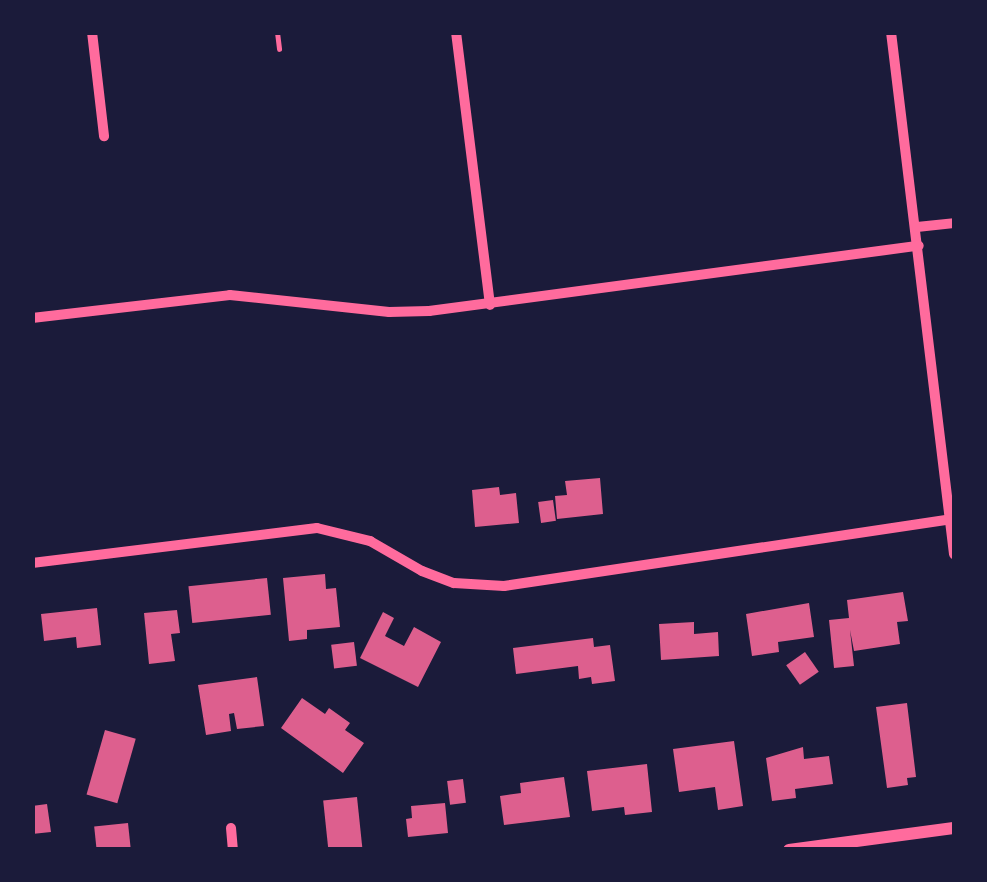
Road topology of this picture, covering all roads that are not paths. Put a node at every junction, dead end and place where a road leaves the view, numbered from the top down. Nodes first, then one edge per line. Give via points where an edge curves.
1 (92, 32) edge
2 (277, 32) edge
3 (456, 32) edge
4 (892, 32) edge
5 (278, 49) dead end
6 (104, 136) dead end
7 (954, 222) edge
8 (917, 227) junction
9 (919, 246) junction
10 (490, 306) junction
11 (32, 318) edge
12 (952, 519) edge
13 (954, 554) edge
14 (32, 563) edge
15 (231, 828) dead end
16 (954, 828) edge
17 (233, 850) edge
18 (790, 850) edge

1 - 6 street
2 - 5 lane
3 - 10 street
4 - 8 street
7 - 8 street
8 - 9 street
9 - 10 street
9 - 12 street
10 - 11 street via 389,312 230,294
12 - 13 street
12 - 14 street via 504,586 454,583 370,541 317,528
15 - 17 street
16 - 18 street

